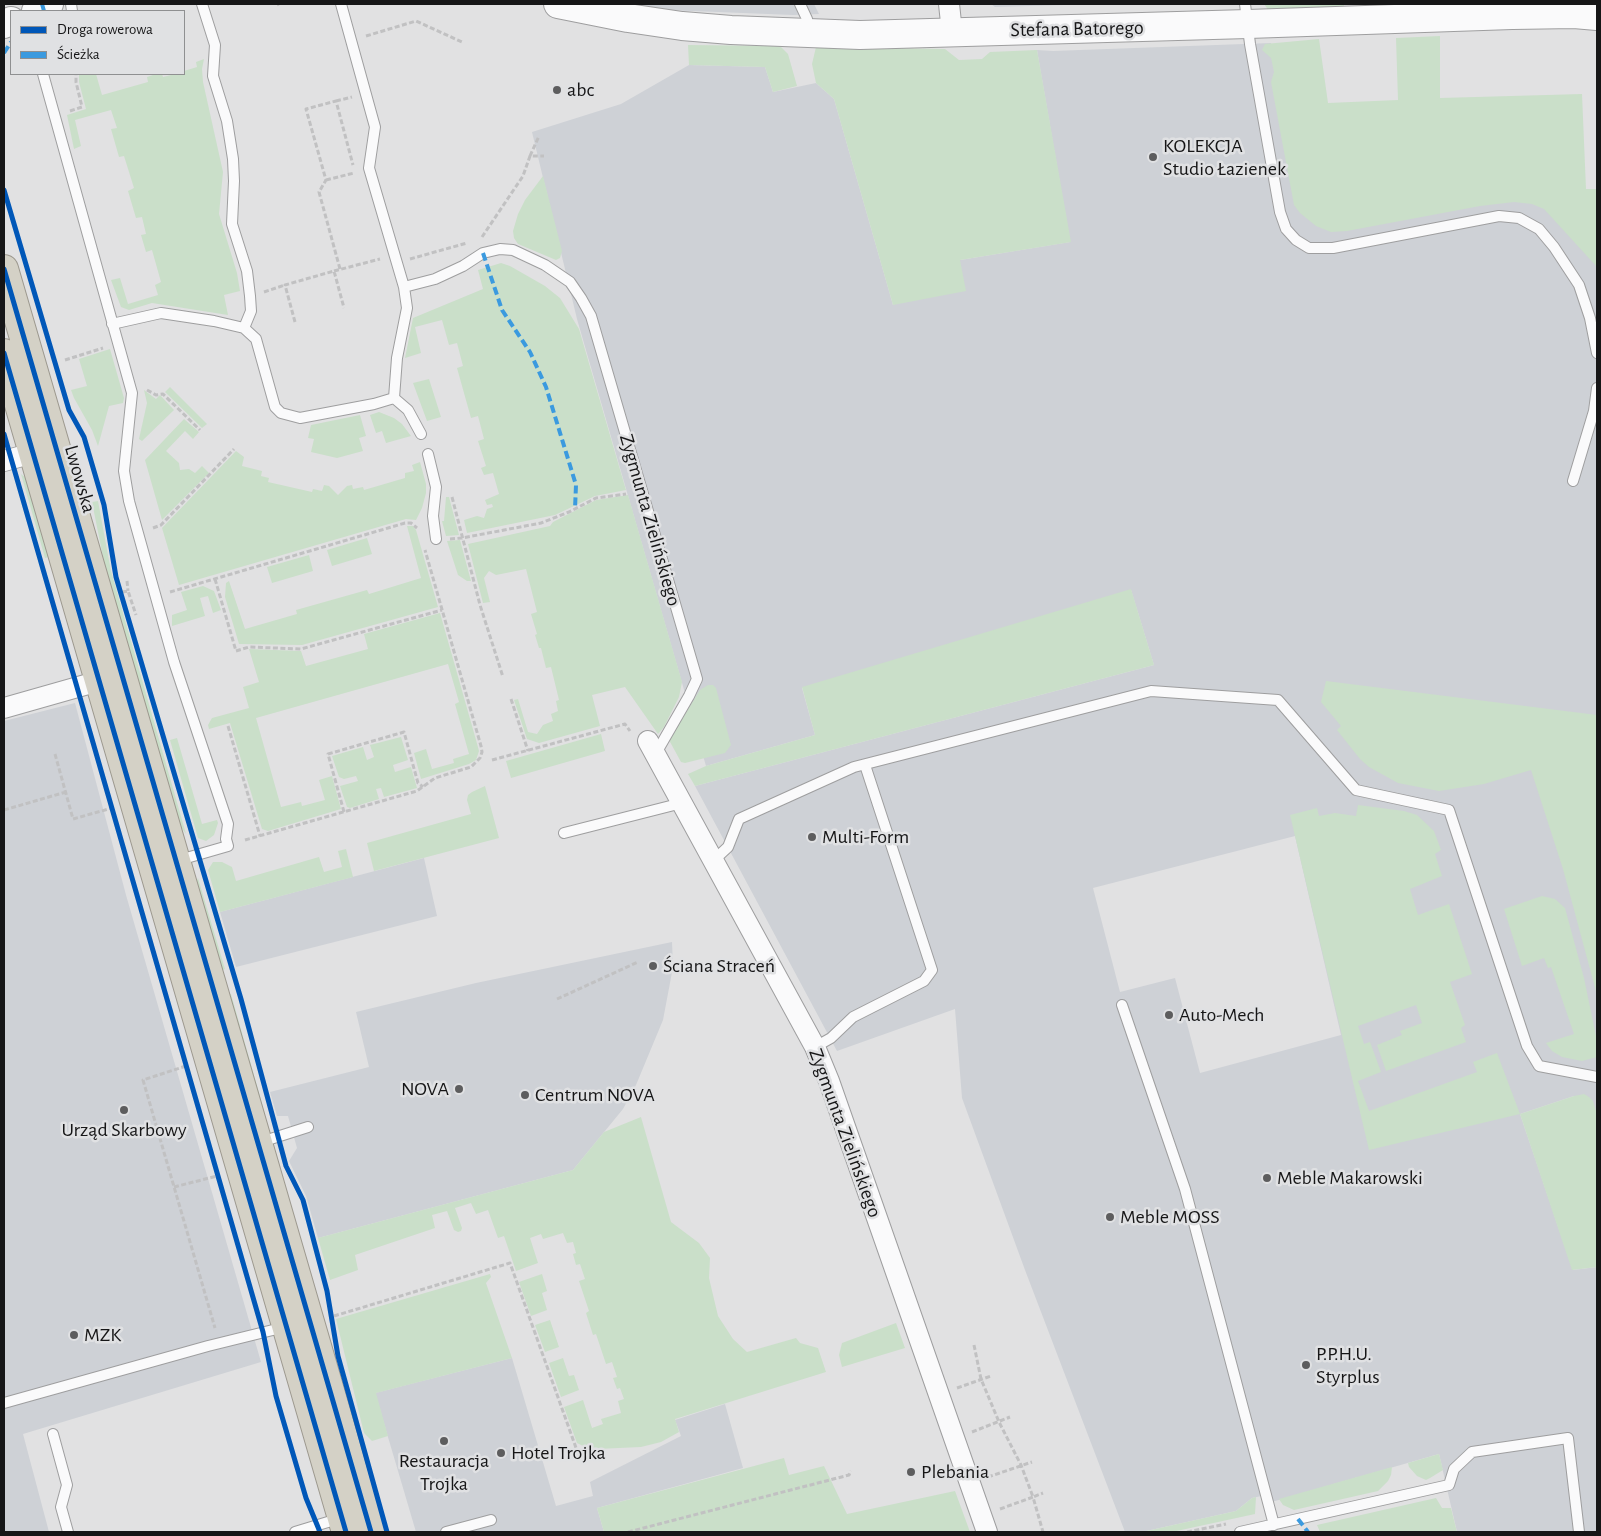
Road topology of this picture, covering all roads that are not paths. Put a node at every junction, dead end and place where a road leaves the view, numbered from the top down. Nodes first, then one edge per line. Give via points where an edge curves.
1 (50, 4) edge
2 (202, 4) edge
3 (341, 4) edge
4 (558, 4) edge
5 (800, 4) edge
6 (949, 4) edge
7 (38, 10) edge
8 (1456, 10) edge
9 (1246, 14) edge
10 (1597, 16) edge
11 (808, 32) junction
12 (952, 32) junction
13 (42, 75) edge
14 (4, 269) edge
15 (404, 287) junction
16 (112, 324) junction
17 (244, 328) junction
18 (4, 353) edge
19 (1597, 353) edge
20 (1597, 388) edge
21 (394, 398) junction
22 (421, 434) dead end
23 (33, 453) junction
24 (428, 454) dead end
25 (4, 461) edge
26 (1573, 481) dead end
27 (436, 539) dead end
28 (99, 681) junction
29 (4, 708) edge
30 (645, 745) joint
31 (865, 765) junction
32 (682, 803) junction
33 (564, 833) dead end
34 (714, 860) junction
35 (175, 862) junction
36 (1122, 1005) dead end
37 (815, 1047) junction
38 (1597, 1077) edge
39 (308, 1127) dead end
40 (257, 1143) junction
41 (305, 1322) junction
42 (4, 1403) edge
43 (53, 1434) dead end
44 (491, 1520) dead end
45 (344, 1525) edge
46 (1274, 1525) junction
47 (68, 1532) edge
48 (295, 1532) edge
49 (371, 1532) edge
50 (446, 1532) edge
51 (987, 1532) edge
52 (1240, 1532) edge
53 (1579, 1532) edge

1 - 7 street
2 - 17 lane via 214,45 213,76 227,121 233,159 232,224 247,271 251,311
3 - 15 lane via 375,127 369,168
4 - 11 street, Stefana Batorego via 682,26
5 - 11 lane via 807,19
6 - 12 street
8 - 9 street, Stefana Batorego
8 - 10 street, Stefana Batorego
9 - 12 street, Stefana Batorego
9 - 19 lane via 1280,212 1286,229 1296,240 1309,248 1333,248 1499,216 1519,218 1539,229 1579,285
11 - 12 street, Stefana Batorego
13 - 16 lane
14 - 35 highway, Lwowska
15 - 21 lane via 407,308 397,358
15 - 30 lane, Zygmunta Zielińskiego via 435,279 483,253 500,249 513,250 545,265 570,282 581,298 590,316 697,679 685,703
16 - 17 lane via 161,313
16 - 35 lane via 132,394 124,471 138,532 174,662 228,824 228,846
17 - 21 lane via 256,339 275,406 281,413 300,418
18 - 23 highway, Lwowska
20 - 26 lane via 1594,410
21 - 22 lane via 408,410
23 - 25 street
23 - 28 highway, Lwowska
24 - 27 lane via 436,487 433,516
28 - 29 street
28 - 41 highway, Lwowska
30 - 32 street, Zygmunta Zielińskiego
31 - 34 lane via 739,819 728,847
31 - 37 lane via 932,970 924,981 853,1017 831,1038
31 - 38 lane via 1152,691 1278,700 1356,790 1449,810 1527,1046 1539,1066
32 - 33 lane
32 - 34 street, Zygmunta Zielińskiego
34 - 37 street, Zygmunta Zielińskiego
35 - 40 highway, Lwowska
36 - 46 lane via 1184,1189
37 - 51 street, Zygmunta Zielińskiego
39 - 40 lane
40 - 41 highway, Lwowska
41 - 42 lane
41 - 45 highway, Lwowska
41 - 49 highway, Lwowska
43 - 47 lane via 67,1486 61,1507
44 - 50 lane
45 - 48 lane
46 - 52 lane
46 - 53 lane via 1449,1485 1454,1469 1472,1452 1568,1438

